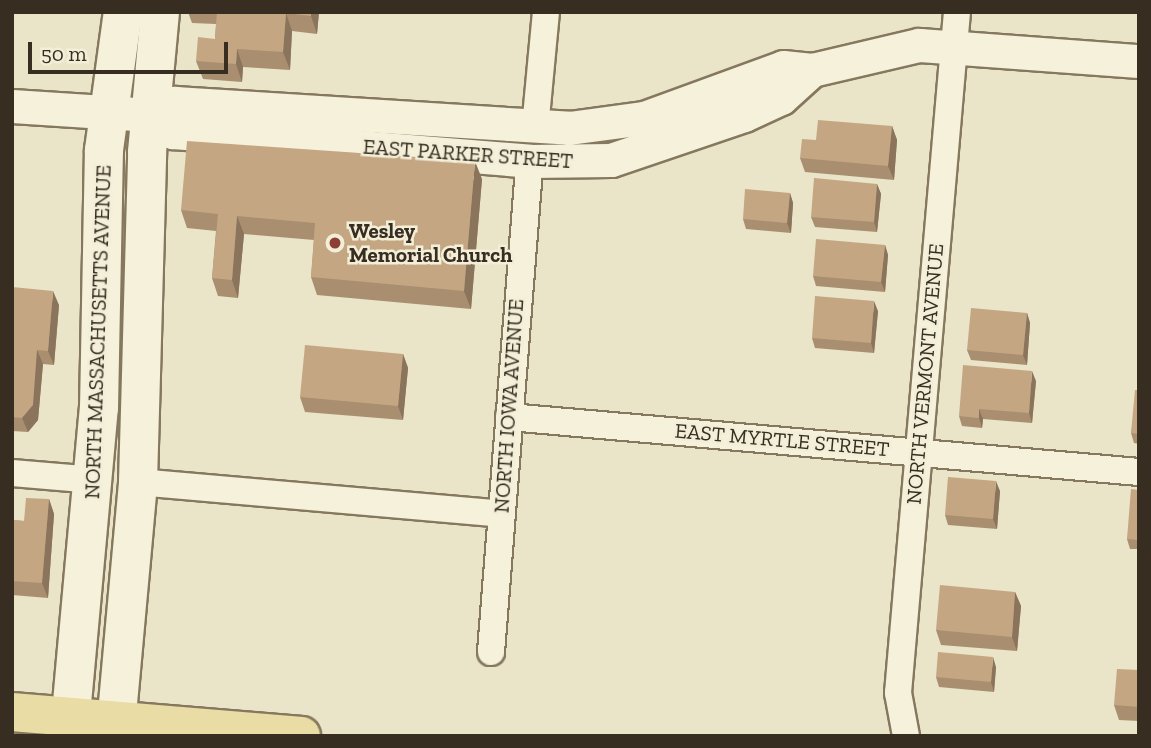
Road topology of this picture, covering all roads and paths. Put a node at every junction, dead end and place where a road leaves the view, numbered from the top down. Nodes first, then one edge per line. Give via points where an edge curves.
1 (123, 12) edge
2 (160, 12) edge
3 (546, 12) edge
4 (956, 28) edge
5 (1139, 61) edge
6 (812, 70) junction
7 (12, 106) edge
8 (107, 113) junction
9 (151, 115) junction
10 (535, 128) junction
11 (530, 161) junction
12 (509, 417) junction
13 (918, 452) junction
14 (1139, 472) edge
15 (12, 473) edge
16 (94, 480) junction
17 (138, 482) junction
18 (502, 514) junction
19 (491, 652) dead end
20 (12, 712) edge
21 (71, 727) edge
22 (116, 729) edge
23 (301, 736) edge
24 (906, 736) edge

1 - 8 main road, NORTH MASSACHUSETTS AVENUE
2 - 9 main road, NORTH MASSACHUSETTS AVENUE
3 - 10 street
4 - 5 street, EAST PARKER STREET
4 - 6 street, EAST PARKER STREET
4 - 13 street, NORTH VERMONT AVENUE
6 - 10 street, EAST PARKER STREET via 783,67 643,118
6 - 11 street, EAST PARKER STREET via 781,98 652,150 611,160
7 - 8 street, EAST PARKER STREET
8 - 9 street, EAST PARKER STREET
8 - 16 main road, NORTH MASSACHUSETTS AVENUE
9 - 10 street, EAST PARKER STREET via 175,103
9 - 11 street, EAST PARKER STREET via 173,132
9 - 17 main road, NORTH MASSACHUSETTS AVENUE
11 - 12 street, NORTH IOWA AVENUE
12 - 13 street, EAST MYRTLE STREET
12 - 18 street, NORTH IOWA AVENUE
13 - 14 street, EAST MYRTLE STREET
13 - 24 street, NORTH VERMONT AVENUE via 898,693
15 - 16 street
16 - 21 main road, NORTH MASSACHUSETTS AVENUE
17 - 18 street
17 - 22 main road, NORTH MASSACHUSETTS AVENUE
18 - 19 street, NORTH IOWA AVENUE
20 - 21 main road
21 - 22 main road
22 - 23 main road

